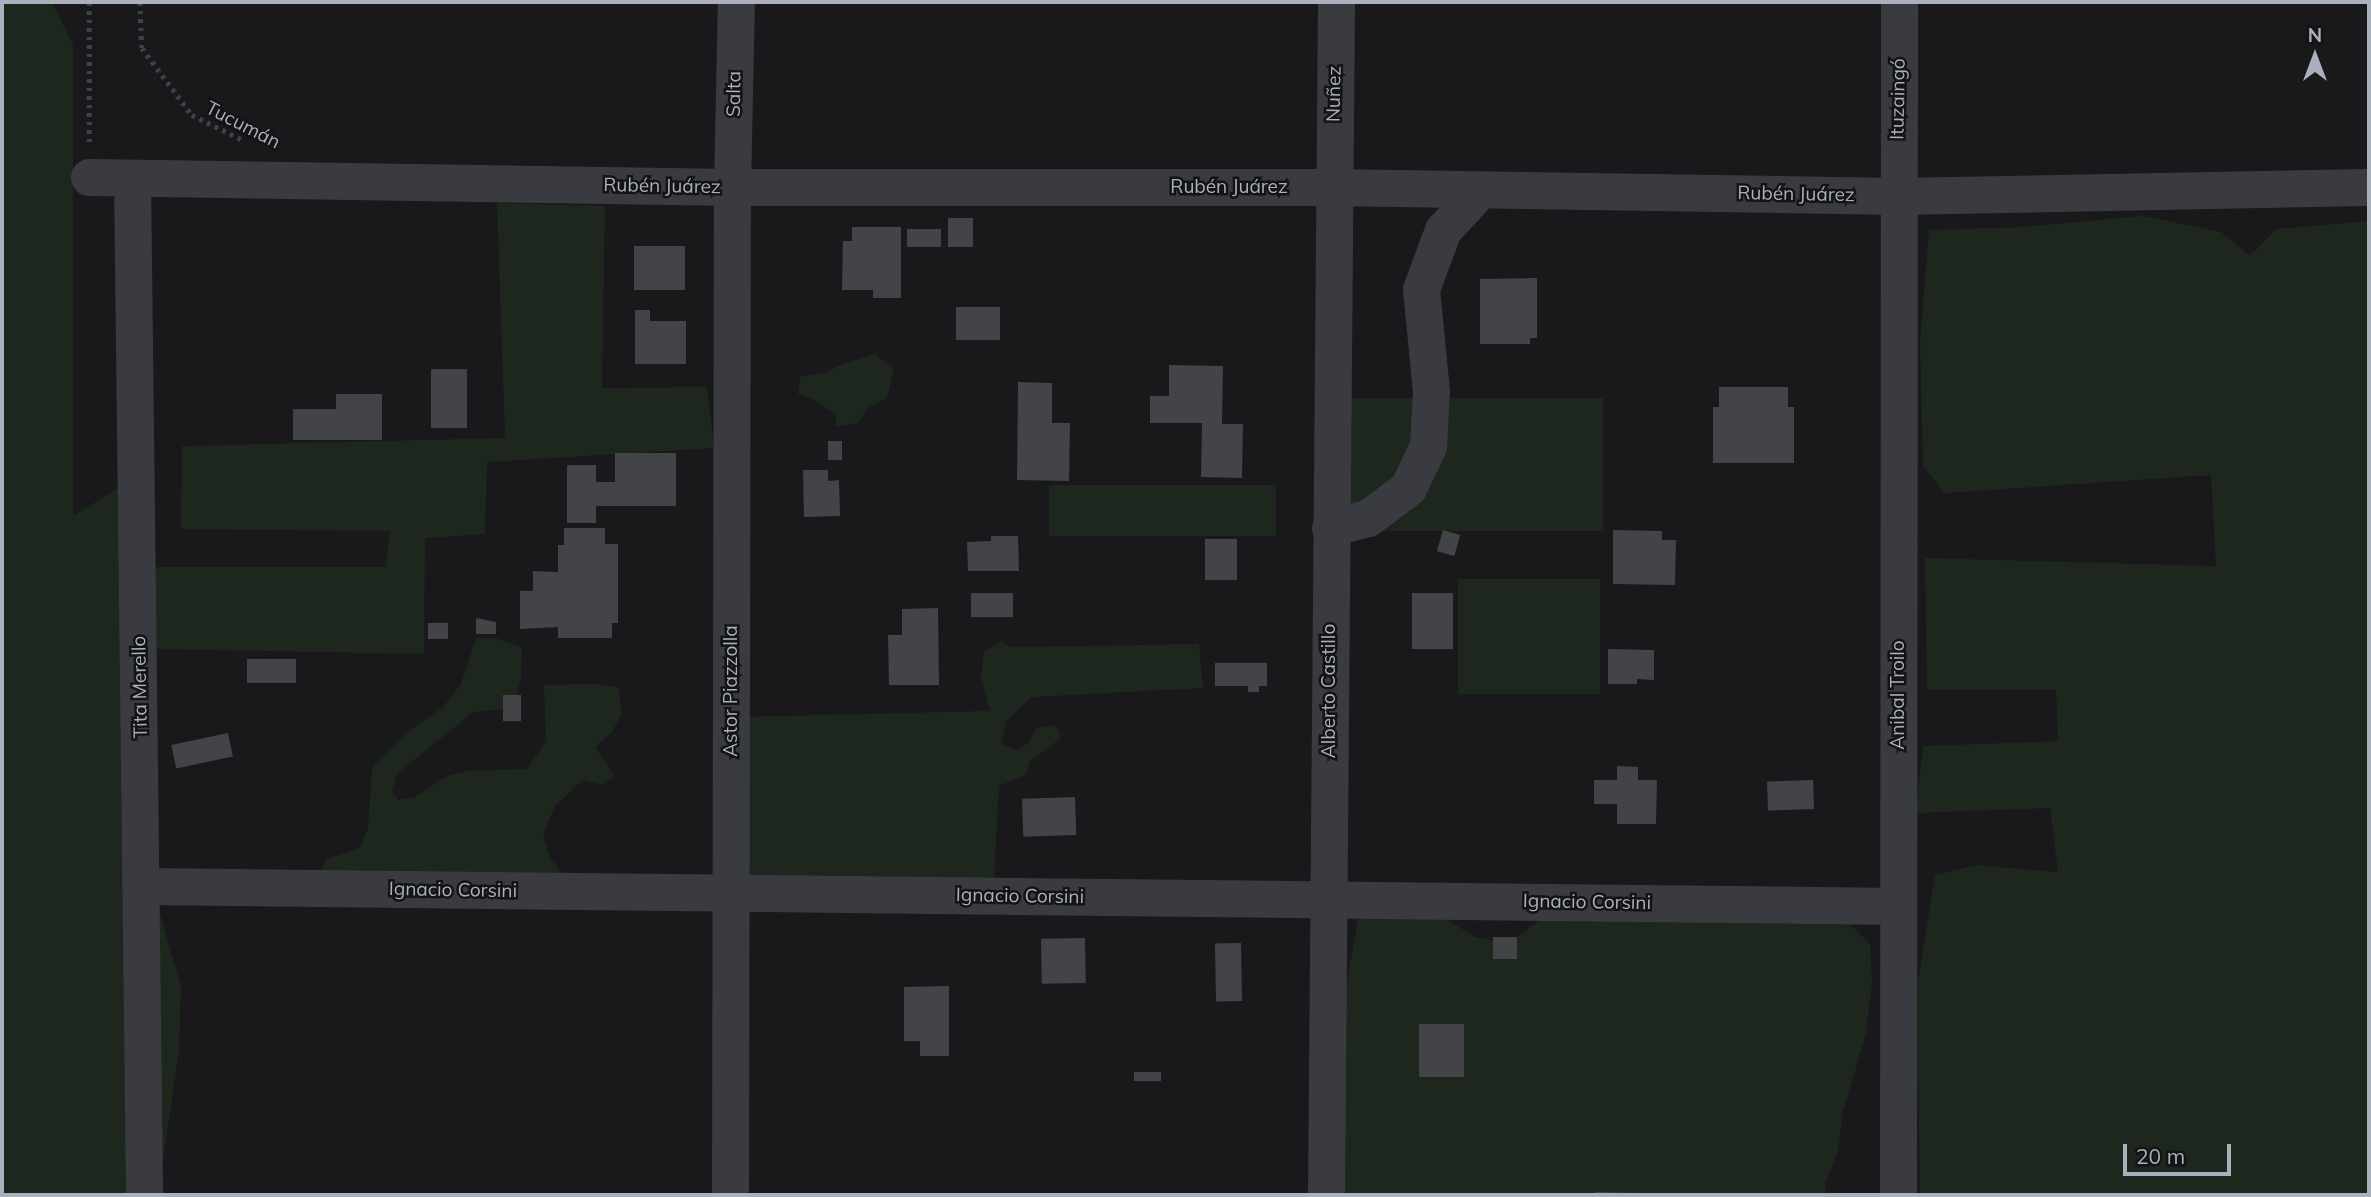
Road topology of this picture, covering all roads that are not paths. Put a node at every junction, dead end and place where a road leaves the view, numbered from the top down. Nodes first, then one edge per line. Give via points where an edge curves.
1 (736, 2) edge
2 (1336, 2) edge
3 (1899, 2) edge
4 (89, 177) road end
5 (132, 178) junction
6 (732, 187) junction
7 (1332, 187) junction
8 (2369, 187) edge
9 (1480, 190) junction
10 (1897, 195) junction
11 (1330, 528) junction
12 (143, 886) junction
13 (731, 893) junction
14 (1328, 899) junction
15 (1898, 906) junction
16 (145, 1195) edge
17 (730, 1195) edge
18 (1326, 1195) edge
19 (1898, 1195) edge

1 - 6 street, Salta
2 - 7 street, Nuñez
3 - 10 street, Ituzaingó
4 - 5 street, Rubén Juárez
5 - 6 street, Rubén Juárez
5 - 12 street, Tita Merello
6 - 7 street, Rubén Juárez
6 - 13 street, Astor Piazzolla
7 - 9 street, Rubén Juárez
7 - 11 street, Alberto Castillo
8 - 10 street, Rubén Juárez
9 - 10 street, Rubén Juárez
9 - 11 street via 1443,230 1421,289 1430,391 1428,446 1408,488 1368,518
10 - 15 street, Anibal Troilo
11 - 14 street, Alberto Castillo
12 - 13 street, Ignacio Corsini
12 - 16 street, Tita Merello
13 - 14 street, Ignacio Corsini
13 - 17 street, Astor Piazzolla
14 - 15 street, Ignacio Corsini
14 - 18 street, Alberto Castillo
15 - 19 street, Anibal Troilo

